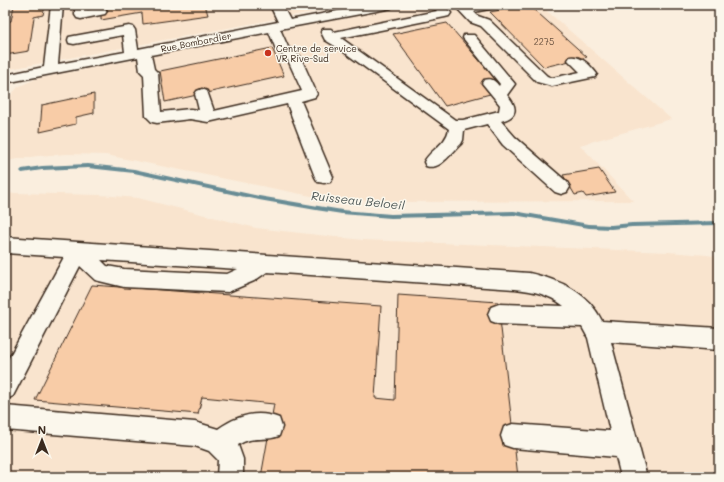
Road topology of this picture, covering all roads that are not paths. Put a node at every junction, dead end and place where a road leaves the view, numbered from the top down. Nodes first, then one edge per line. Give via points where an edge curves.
1 (57, 5) edge
2 (81, 5) edge
3 (276, 5) edge
4 (387, 5) edge
5 (438, 5) edge
6 (490, 5) edge
7 (462, 8) edge
8 (101, 11) dead end
9 (318, 18) junction
10 (279, 26) junction
11 (330, 37) junction
12 (469, 38) dead end
13 (74, 40) dead end
14 (138, 53) junction
15 (575, 60) dead end
16 (51, 70) junction
17 (5, 78) edge
18 (489, 83) dead end
19 (202, 94) dead end
20 (500, 95) junction
21 (292, 98) junction
22 (208, 117) junction
23 (490, 118) junction
24 (457, 126) junction
25 (432, 162) dead end
26 (324, 177) dead end
27 (561, 187) dead end
28 (5, 246) edge
29 (78, 250) junction
30 (500, 314) dead end
31 (593, 324) junction
32 (719, 339) edge
33 (5, 388) edge
34 (5, 418) edge
35 (270, 427) dead end
36 (513, 436) dead end
37 (220, 442) junction
38 (626, 445) junction
39 (230, 477) edge
40 (634, 477) edge

1 - 16 street
2 - 8 street via 81,15
3 - 10 street
4 - 9 street, Rue Bombardier
5 - 11 street via 445,13
6 - 7 street
7 - 15 street via 474,20 485,23 542,79 552,82 590,74
9 - 10 street, Rue Bombardier
9 - 11 street
10 - 14 street, Rue Bombardier
10 - 21 street via 282,49 293,56 310,94
11 - 24 street via 448,124
12 - 20 street via 508,84
13 - 14 street via 129,30
14 - 16 street, Rue Bombardier
14 - 22 street via 147,71 151,73 154,116 157,118 190,114
16 - 17 street, Rue Bombardier
18 - 20 street
19 - 22 street
20 - 23 street via 507,104 507,112
21 - 22 street
21 - 26 street
23 - 24 street
23 - 27 street via 509,141
24 - 25 street via 456,140
28 - 29 street
29 - 31 street via 531,281 557,290 572,299
29 - 33 street
30 - 31 street
31 - 32 street
31 - 38 street
34 - 37 street via 195,434
35 - 37 street via 250,426 238,429
36 - 38 street
37 - 39 street via 232,461
38 - 40 street

